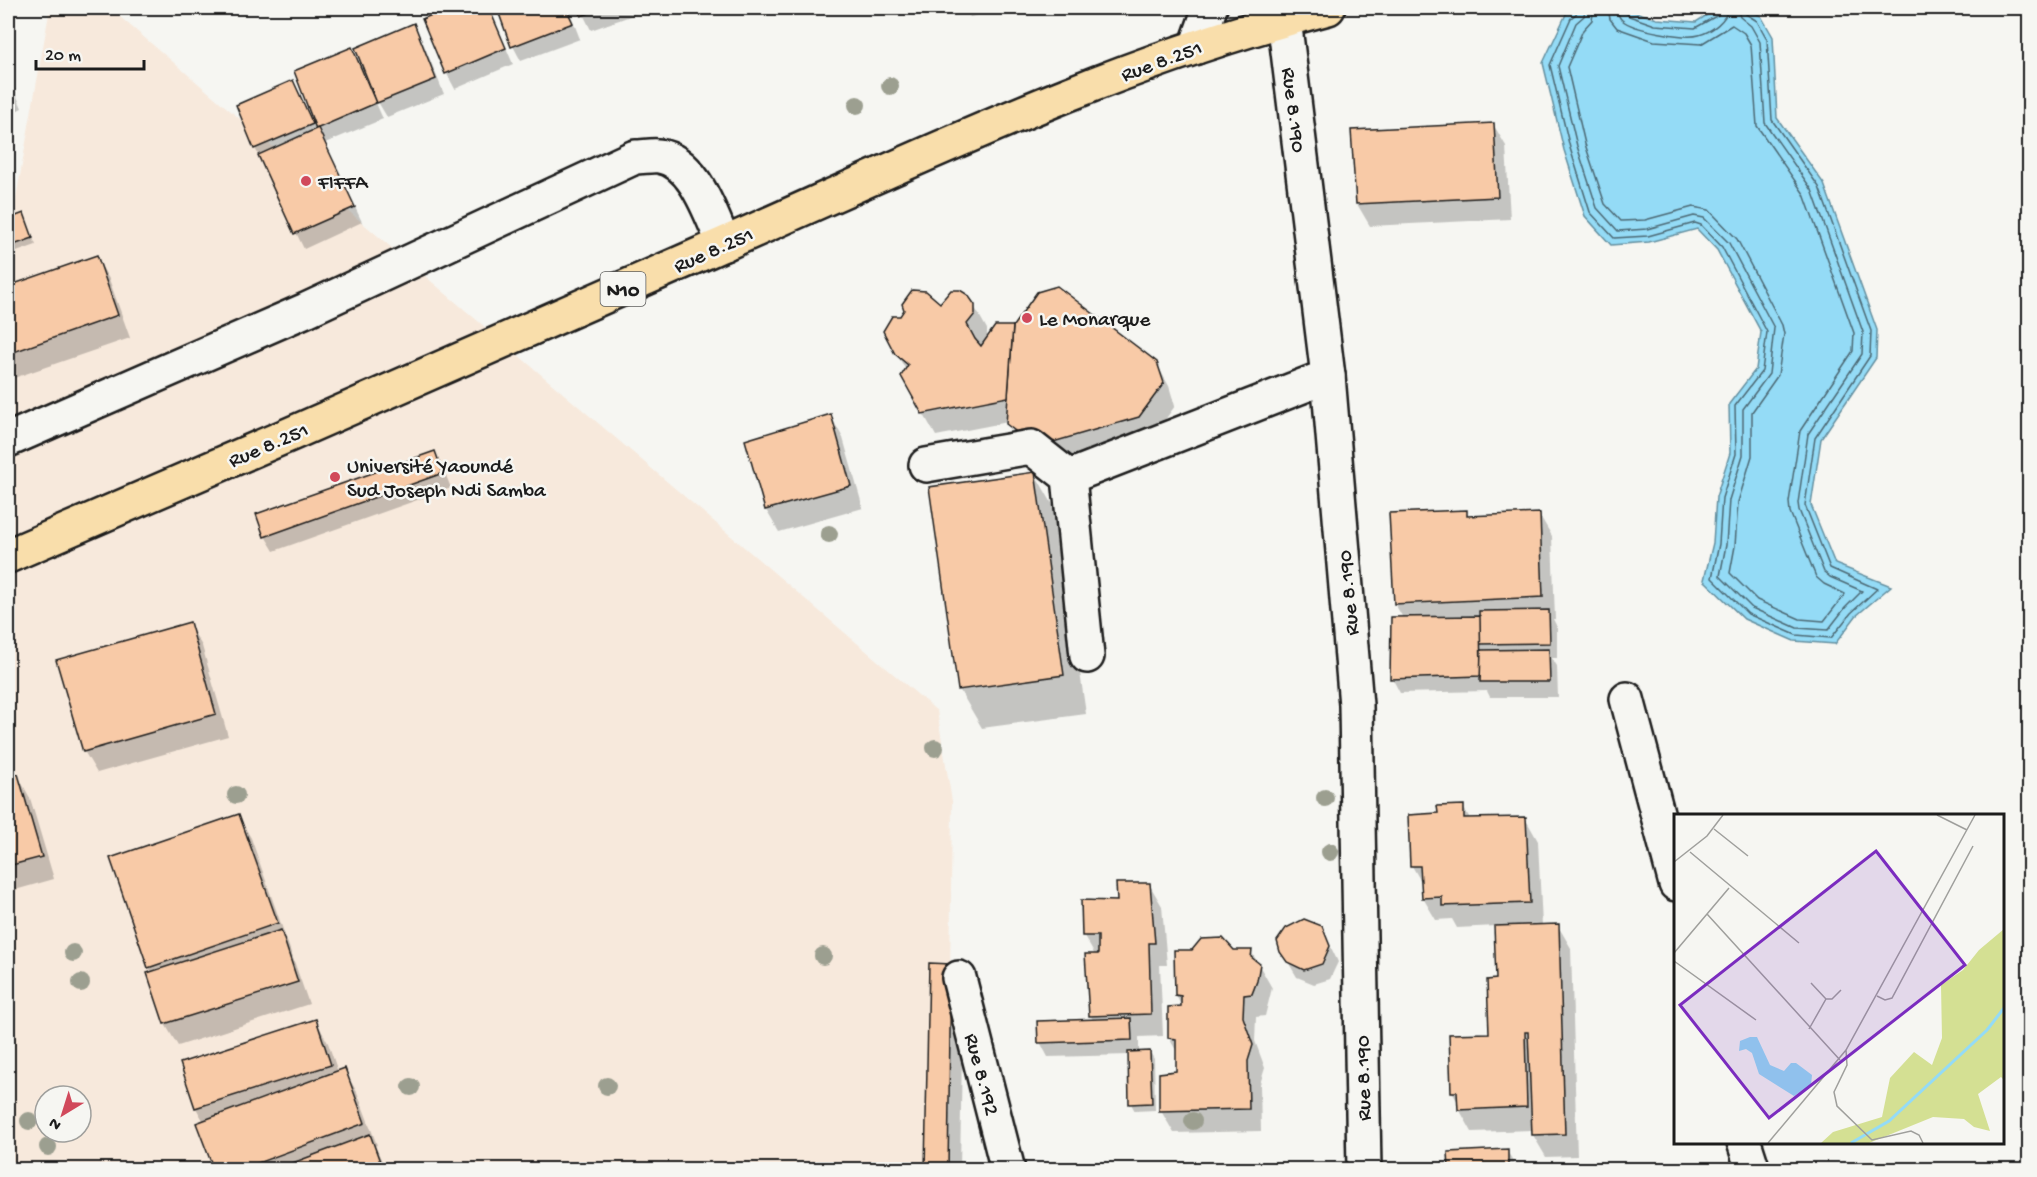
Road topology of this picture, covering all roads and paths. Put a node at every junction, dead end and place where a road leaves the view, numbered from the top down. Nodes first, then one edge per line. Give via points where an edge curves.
1 (1209, 8) edge
2 (1328, 8) edge
3 (1284, 19) junction
4 (1196, 46) junction
5 (724, 244) junction
6 (1329, 376) junction
7 (8, 440) edge
8 (926, 465) dead end
9 (1069, 477) junction
10 (8, 556) edge
11 (1087, 656) dead end
12 (1627, 699) dead end
13 (1674, 876) edge
14 (959, 978) dead end
15 (1744, 1144) edge
16 (1008, 1170) edge
17 (1364, 1170) edge
18 (1753, 1170) edge

1 - 4 street
2 - 3 highway, Rue 8.251 / N10
3 - 4 highway, Rue 8.251 / N10
3 - 6 street, Rue 8.190
4 - 5 highway, Rue 8.251 / N10 via 943,147
5 - 7 street via 693,178 678,164 660,156 635,157 306,310
5 - 10 highway, Rue 8.251 / N10
6 - 9 street
6 - 17 street, Rue 8.190 via 1356,705
8 - 9 street via 1031,447
9 - 11 street
12 - 13 street
14 - 16 street, Rue 8.192
15 - 18 street

